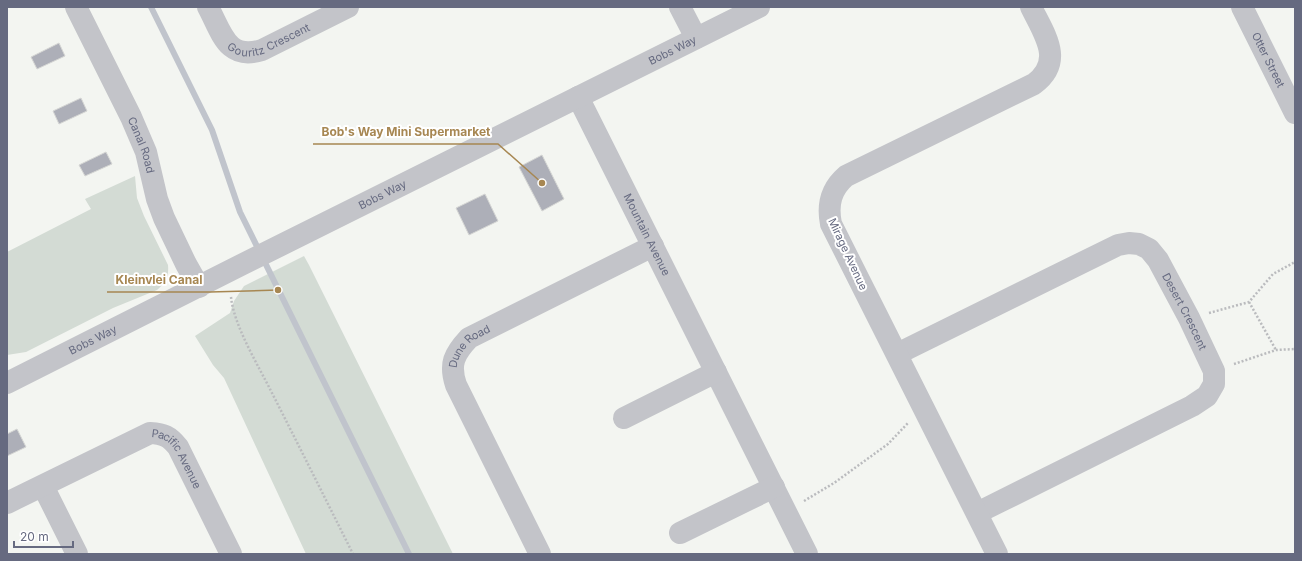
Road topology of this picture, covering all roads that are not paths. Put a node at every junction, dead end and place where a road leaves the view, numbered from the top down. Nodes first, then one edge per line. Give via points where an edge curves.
1 (76, 7) edge
2 (208, 7) edge
3 (348, 7) edge
4 (680, 7) edge
5 (759, 7) edge
6 (1031, 7) edge
7 (1242, 7) edge
8 (696, 38) junction
9 (578, 97) junction
10 (1295, 113) edge
11 (653, 246) junction
12 (199, 287) junction
13 (897, 354) junction
14 (716, 372) junction
15 (7, 383) edge
16 (624, 418) dead end
17 (43, 486) junction
18 (774, 487) junction
19 (7, 503) edge
20 (976, 513) junction
21 (680, 533) dead end
22 (78, 554) edge
23 (231, 554) edge
24 (540, 554) edge
25 (807, 554) edge
26 (997, 554) edge

1 - 12 street, Canal Road via 131,117 146,152 164,218
2 - 3 street, Gouritz Crescent via 233,49 252,53
4 - 8 street
5 - 8 street, Bobs Way
6 - 13 street, Mirage Avenue via 1050,46 1050,64 1041,79 846,176 832,194 829,214 832,224
7 - 10 street, Otter Street
8 - 9 street, Bobs Way
9 - 11 street, Mountain Avenue
9 - 12 street, Bobs Way
11 - 14 street, Mountain Avenue
11 - 24 street, Dune Road via 469,338 455,356 453,375 456,385
12 - 15 street, Bobs Way
13 - 20 street, Mirage Avenue
13 - 20 street, Desert Crescent via 1118,245 1129,243 1140,244 1149,249 1158,260 1189,318 1214,371 1214,384 1207,396 1192,406
14 - 16 street
14 - 18 street, Mountain Avenue
17 - 19 street, Pacific Avenue
17 - 22 street
17 - 23 street, Pacific Avenue via 150,433 162,434 178,447
18 - 21 street
18 - 25 street, Mountain Avenue
20 - 26 street, Mirage Avenue

